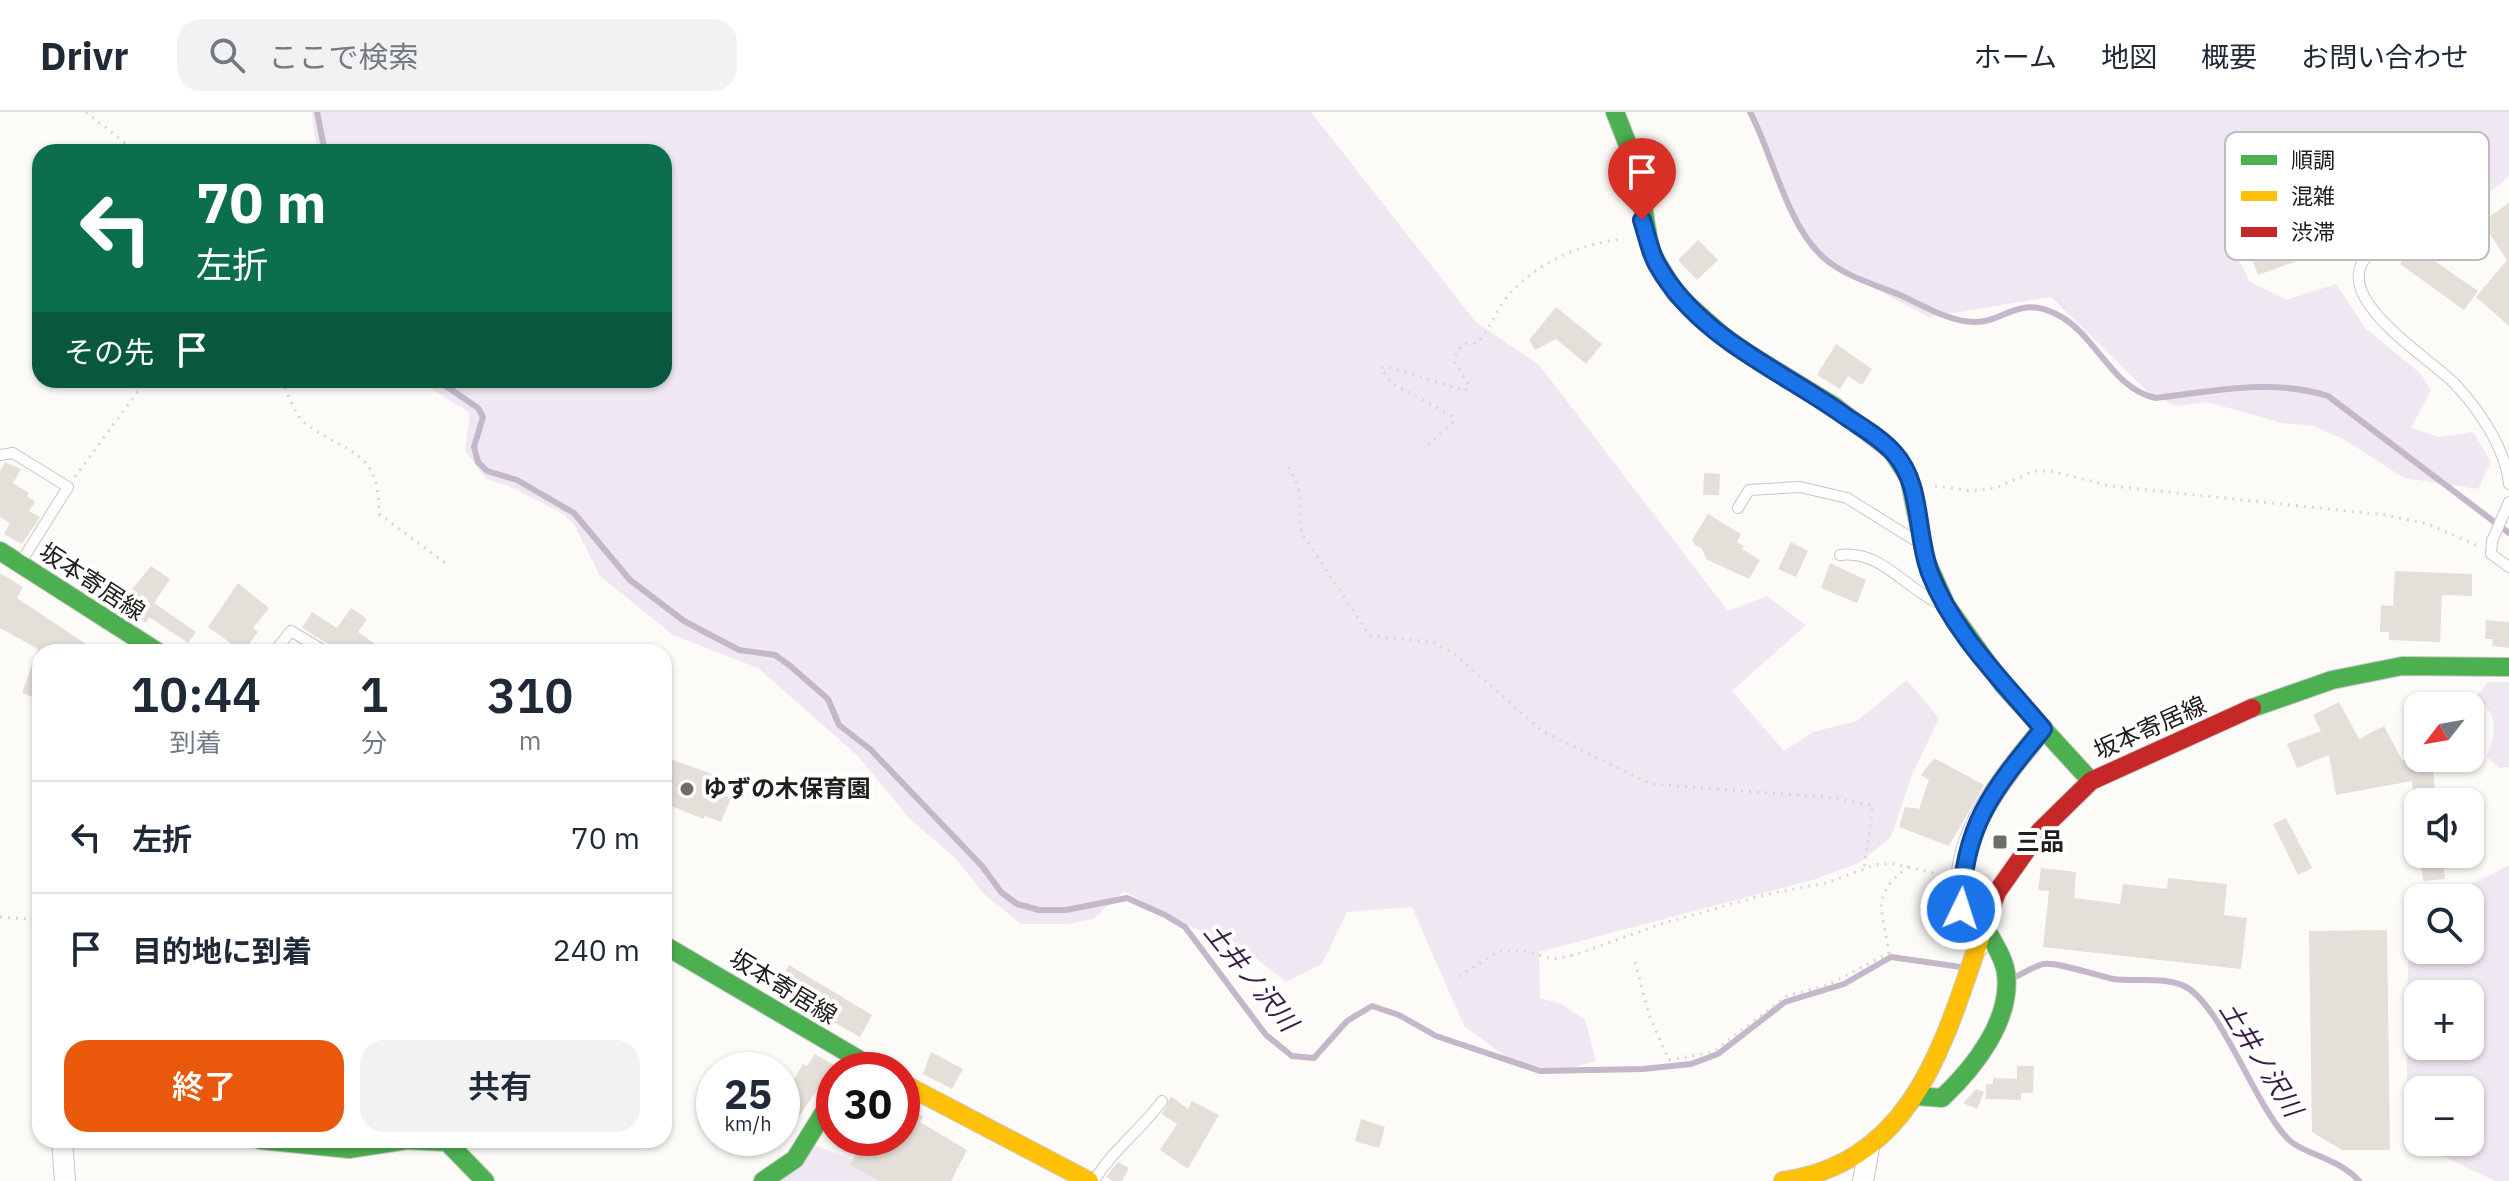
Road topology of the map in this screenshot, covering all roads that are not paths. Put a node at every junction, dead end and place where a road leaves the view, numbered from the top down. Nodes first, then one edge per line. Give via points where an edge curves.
1 (1615, 112) edge
2 (2361, 260) edge
3 (0, 455) edge
4 (2509, 484) edge
5 (2509, 502) edge
6 (1738, 508) dead end
7 (1921, 544) junction
8 (0, 551) edge
9 (1840, 555) dead end
10 (20, 564) junction
11 (2509, 567) edge
12 (1948, 609) junction
13 (145, 644) edge
14 (280, 644) edge
15 (313, 644) edge
16 (2509, 667) edge
17 (2043, 729) junction
18 (2091, 781) junction
19 (1985, 927) junction
20 (1978, 947) junction
21 (672, 950) edge
22 (834, 1052) edge
23 (920, 1092) edge
24 (1917, 1096) junction
25 (1162, 1101) dead end
26 (816, 1125) edge
27 (63, 1148) edge
28 (454, 1148) edge
29 (1869, 1148) junction
30 (65, 1181) edge
31 (485, 1181) edge
32 (763, 1181) edge
33 (1092, 1181) edge
34 (1783, 1181) edge
35 (1863, 1181) edge

1 - 7 main road via 1635,163 1642,220 1657,264 1681,298 1732,344 1819,397 1892,451 1912,483
2 - 4 lane via 2355,272 2367,303 2454,384 2498,447
3 - 10 lane via 13,453 68,487
5 - 11 lane via 2491,554
6 - 7 lane via 1749,490 1800,487 1847,498
7 - 12 main road
8 - 10 main road, 坂本寄居線
9 - 12 lane via 1874,558
10 - 13 main road, 坂本寄居線
12 - 17 main road
14 - 15 lane via 291,631
16 - 18 main road, 坂本寄居線 via 2402,666 2332,680 2271,700
17 - 18 main road
17 - 20 street via 2001,779 1967,848 1961,909
18 - 19 main road, 坂本寄居線 via 2040,831 1997,892
19 - 20 main road, 坂本寄居線
19 - 24 main road via 2006,972 1991,1035 1965,1079 1942,1098
20 - 24 main road, 坂本寄居線 via 1936,1063
21 - 22 main road, 坂本寄居線
23 - 33 main road
24 - 29 main road, 坂本寄居線
25 - 33 lane
26 - 32 main road via 795,1159
27 - 30 street
28 - 31 main road
29 - 34 main road, 坂本寄居線 via 1810,1177
29 - 35 street

